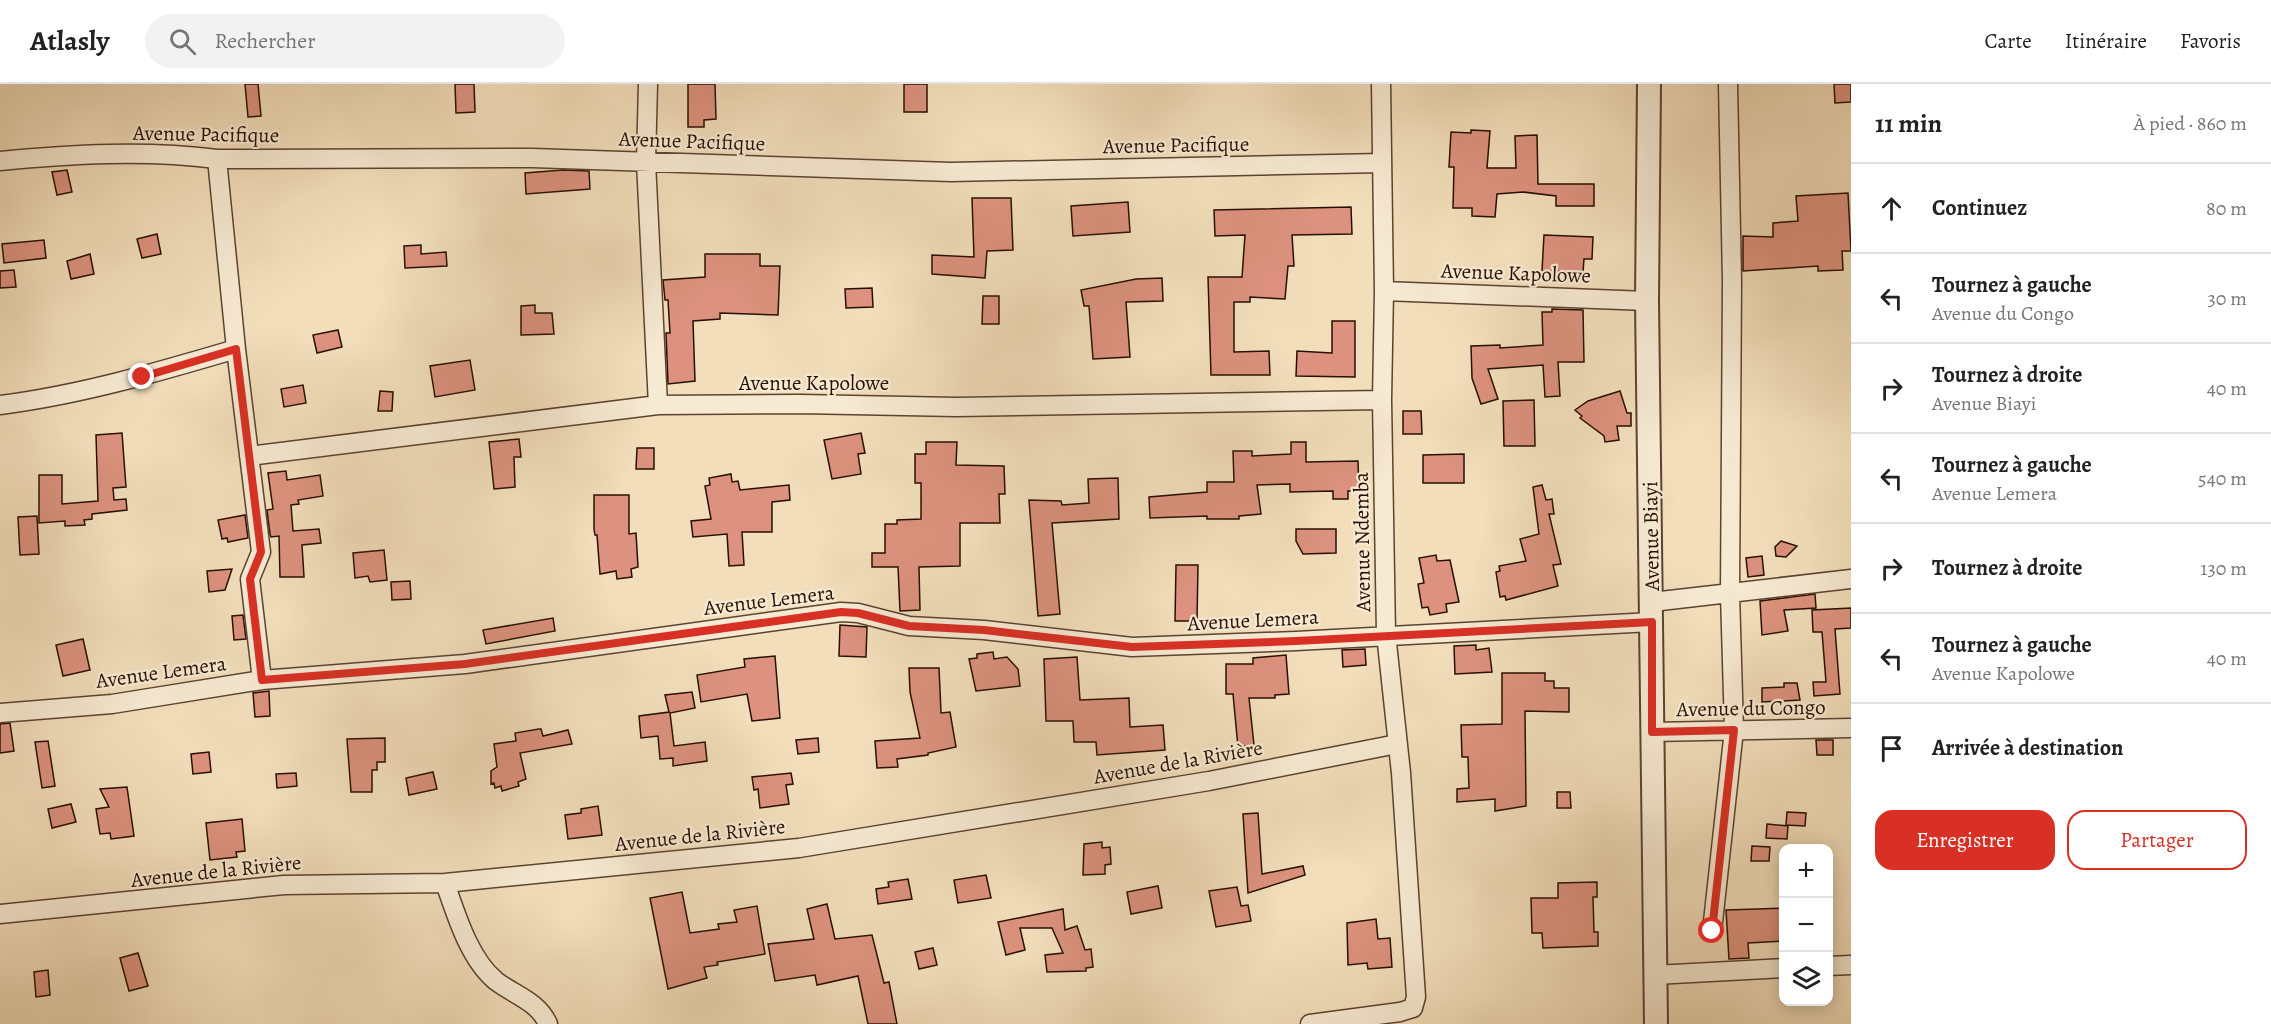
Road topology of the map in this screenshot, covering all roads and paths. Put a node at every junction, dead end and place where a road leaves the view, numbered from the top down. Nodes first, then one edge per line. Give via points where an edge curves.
1 (648, 84) edge
2 (1381, 84) edge
3 (1649, 84) edge
4 (1728, 84) edge
5 (217, 159) junction
6 (0, 161) edge
7 (646, 162) junction
8 (1383, 163) junction
9 (1384, 291) junction
10 (1647, 301) junction
11 (236, 349) junction
12 (1382, 400) junction
13 (0, 405) edge
14 (658, 405) junction
15 (249, 456) junction
16 (1851, 579) edge
17 (1730, 594) junction
18 (1652, 612) junction
19 (1386, 634) junction
20 (262, 680) junction
21 (0, 713) edge
22 (1851, 728) edge
23 (1734, 730) junction
24 (1652, 732) junction
25 (1397, 744) junction
26 (445, 883) junction
27 (0, 914) edge
28 (1712, 931) dead end
29 (1851, 965) edge
30 (1833, 966) edge
31 (1779, 968) edge
32 (1655, 975) junction
33 (1402, 1018) edge
34 (548, 1024) edge
35 (1310, 1024) edge
36 (1656, 1024) edge

1 - 7 street
2 - 8 street, Avenue Ndemba
3 - 10 street, Avenue Biayi
4 - 17 street via 1732,281
5 - 6 street, Avenue Pacifique via 178,154 67,154
5 - 7 street, Avenue Pacifique via 444,157
5 - 11 street
7 - 8 street, Avenue Pacifique via 951,172
7 - 14 street
8 - 9 street, Avenue Ndemba
9 - 10 street, Avenue Kapolowe
9 - 12 street, Avenue Ndemba
10 - 18 street, Avenue Biayi
11 - 13 street via 142,377
11 - 15 street
12 - 14 street, Avenue Kapolowe via 957,407
12 - 19 street, Avenue Ndemba
14 - 15 street, Avenue Kapolowe
15 - 20 street via 261,552 250,579
16 - 17 street, Avenue Lemera
17 - 18 street, Avenue Lemera
17 - 23 street
18 - 19 street, Avenue Lemera
18 - 24 street, Avenue Biayi
19 - 20 street, Avenue Lemera via 1132,647 984,630 909,626 841,612 465,664
19 - 25 street, Avenue Ndemba
20 - 21 street, Avenue Lemera via 112,704
22 - 23 street, Avenue du Congo
23 - 24 street, Avenue du Congo
23 - 28 street
24 - 32 street, Avenue Biayi
25 - 26 street, Avenue de la Rivière via 1209,781 799,848
25 - 33 street, Avenue Ndemba via 1416,996 1413,1008
26 - 27 street, Avenue de la Rivière via 284,885
26 - 34 street via 467,944 494,980 538,1008
29 - 30 street
31 - 32 street
32 - 36 street, Avenue Biayi
33 - 35 street

